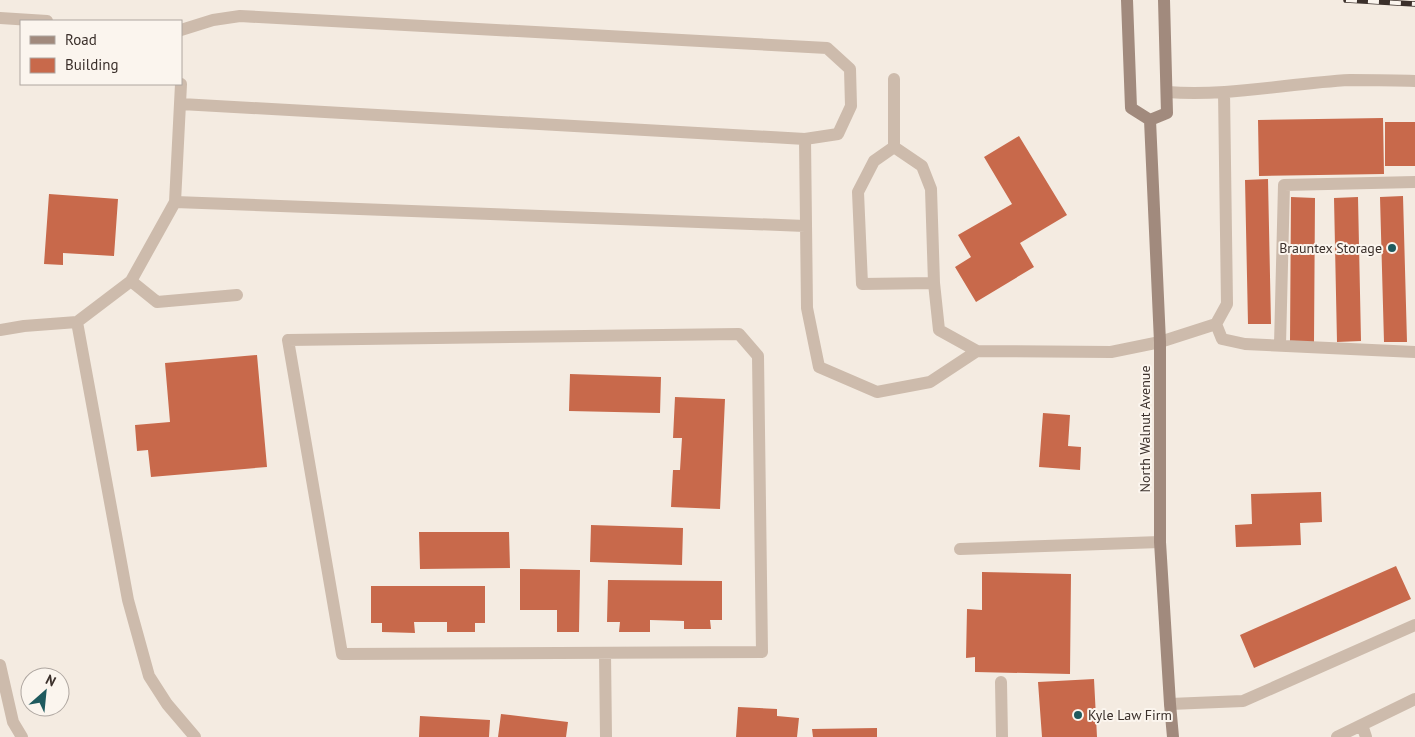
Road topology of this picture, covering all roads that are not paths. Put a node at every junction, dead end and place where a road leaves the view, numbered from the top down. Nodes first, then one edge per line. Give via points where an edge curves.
1 (1127, 0) edge
2 (1164, 0) edge
3 (0, 18) edge
4 (31, 20) edge
5 (182, 30) edge
6 (894, 79) dead end
7 (1415, 81) edge
8 (181, 85) edge
9 (1166, 92) junction
10 (1224, 92) junction
11 (180, 104) junction
12 (1150, 120) junction
13 (805, 139) junction
14 (894, 147) junction
15 (1415, 182) edge
16 (175, 202) junction
17 (805, 226) junction
18 (131, 282) junction
19 (934, 283) junction
20 (237, 295) dead end
21 (77, 322) junction
22 (1216, 324) junction
23 (0, 330) edge
24 (1160, 342) junction
25 (1280, 345) junction
26 (977, 351) junction
27 (1415, 352) edge
28 (1160, 542) junction
29 (960, 548) dead end
30 (1415, 625) edge
31 (606, 653) junction
32 (0, 665) edge
33 (1001, 682) dead end
34 (1415, 700) edge
35 (1170, 704) junction
36 (1364, 731) edge
37 (22, 737) edge
38 (195, 737) edge
39 (606, 737) edge
40 (1002, 737) edge
41 (1173, 737) edge
42 (1337, 737) edge

1 - 12 main road via 1131,108
2 - 9 main road
3 - 4 lane
5 - 13 lane via 240,16 827,48 850,69 851,106 838,134
6 - 14 lane
7 - 10 lane via 1350,80
8 - 11 lane
9 - 10 lane
9 - 12 main road via 1167,113
10 - 22 lane via 1227,304
11 - 13 lane
11 - 16 lane
12 - 24 main road, North Walnut Avenue
13 - 17 lane
14 - 19 lane via 922,166 931,189
14 - 19 lane via 874,161 858,192 862,284
15 - 25 lane via 1284,185
16 - 17 lane
16 - 18 lane
17 - 26 lane via 807,308 819,367 877,392 930,382
18 - 20 lane via 157,302
18 - 21 lane
19 - 26 lane via 940,330
21 - 23 lane
21 - 38 lane via 128,600 149,676
22 - 24 lane
22 - 25 lane via 1222,339 1245,344
24 - 26 lane via 1111,352
24 - 28 main road, North Walnut Avenue
25 - 27 lane
28 - 29 lane
28 - 35 main road, North Walnut Avenue
30 - 35 lane via 1244,700
31 - 31 lane via 762,652 758,356 739,334 288,340 342,654
31 - 39 lane
32 - 37 lane via 13,722
33 - 40 lane
34 - 36 lane
35 - 41 main road, North Walnut Avenue
36 - 42 lane

